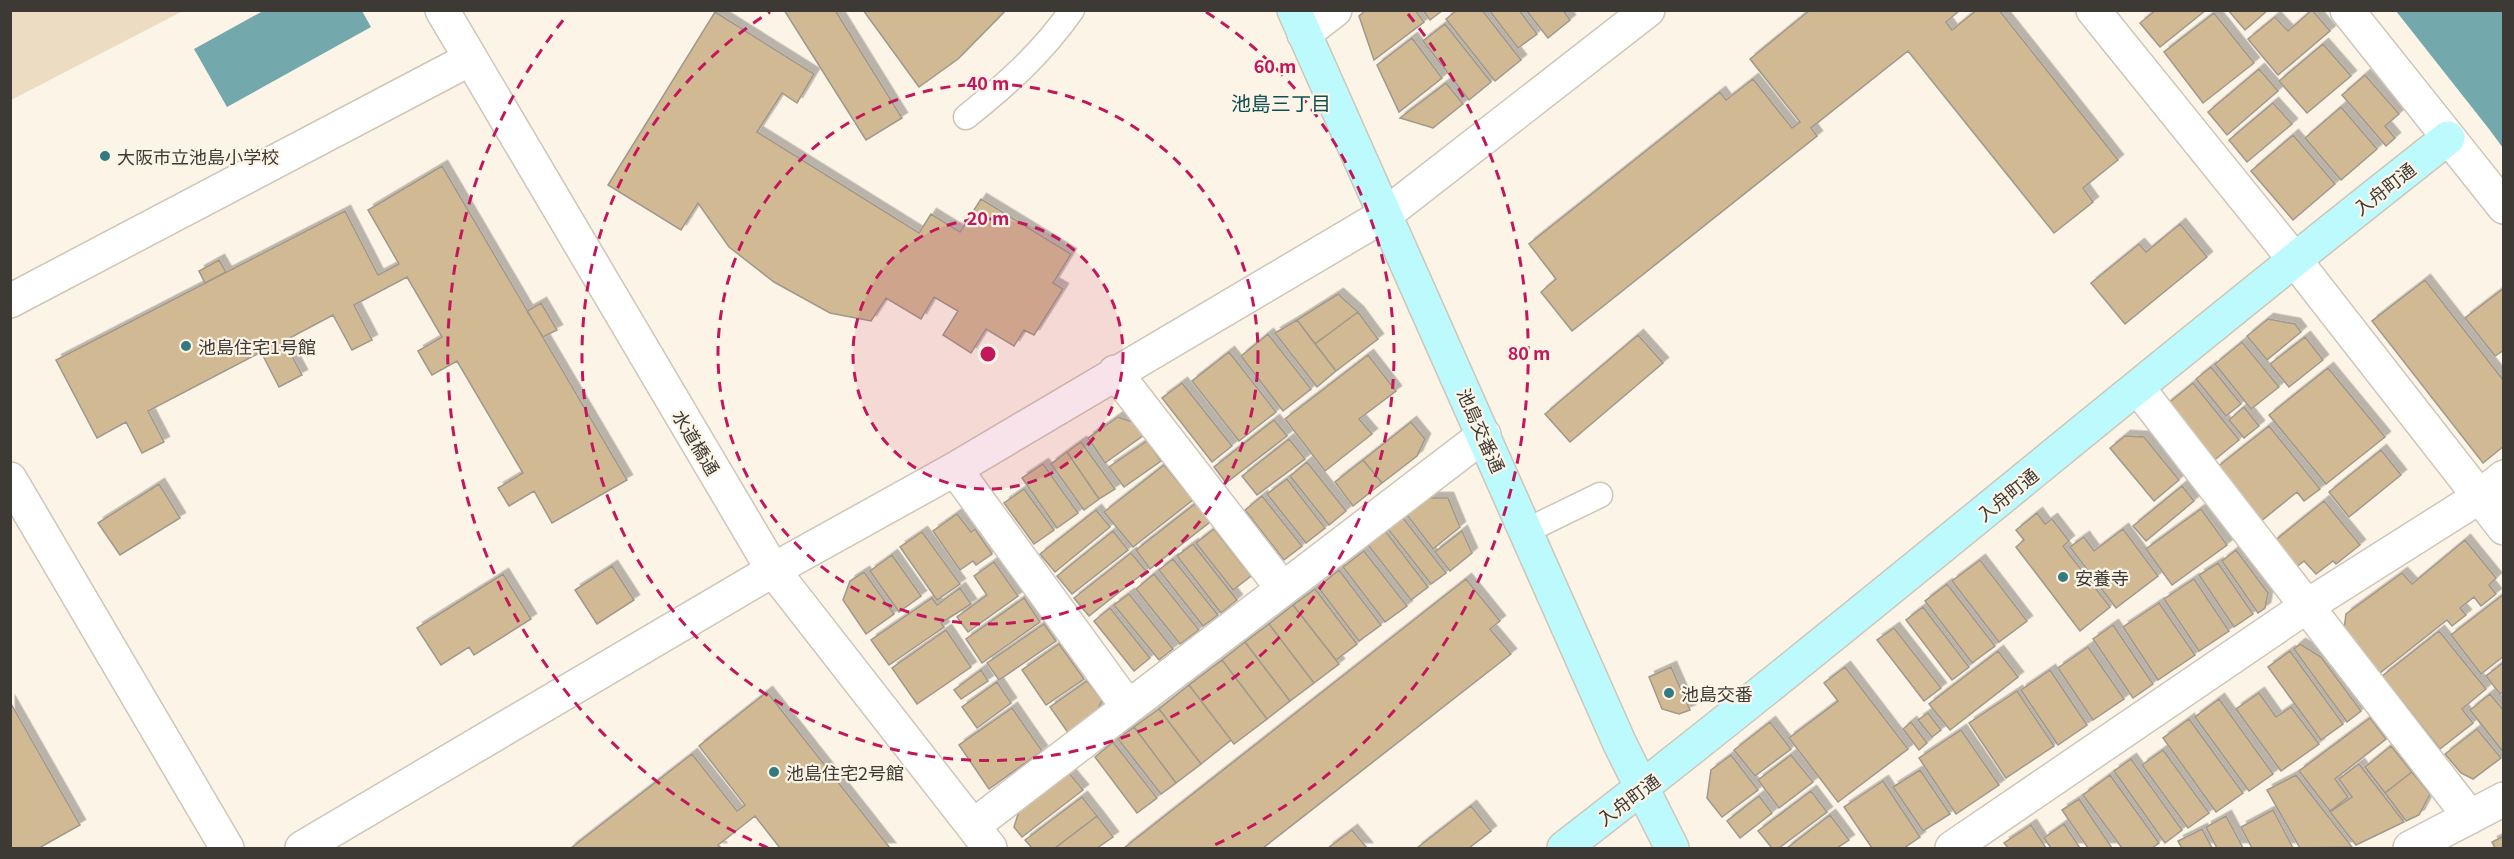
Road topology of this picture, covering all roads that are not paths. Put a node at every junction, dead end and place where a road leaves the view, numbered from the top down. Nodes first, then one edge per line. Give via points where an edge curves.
1 (442, 10) edge
2 (1072, 10) edge
3 (1335, 10) edge
4 (1648, 10) edge
5 (2347, 10) edge
6 (2109, 16) edge
7 (1299, 22) edge
8 (470, 59) junction
9 (966, 117) dead end
10 (2448, 138) junction
11 (2504, 207) edge
12 (1386, 214) junction
13 (2294, 259) junction
14 (10, 302) edge
15 (1115, 372) junction
16 (2138, 388) junction
17 (1484, 435) junction
18 (955, 469) junction
19 (10, 479) edge
20 (2491, 487) edge
21 (1600, 495) dead end
22 (2504, 528) edge
23 (1526, 531) junction
24 (773, 570) junction
25 (1283, 589) junction
26 (2307, 606) junction
27 (1128, 707) junction
28 (1641, 789) junction
29 (2504, 799) edge
30 (2470, 817) junction
31 (981, 837) edge
32 (226, 849) edge
33 (302, 849) edge
34 (1564, 849) edge
35 (1672, 849) edge
36 (1952, 849) edge
37 (2410, 849) edge

1 - 8 street, 水道橋通
2 - 9 lane via 1022,70
3 - 7 street
4 - 12 street
5 - 10 street
6 - 13 street
7 - 12 street, 池島交番通
8 - 14 street
8 - 24 street, 水道橋通
10 - 11 street
10 - 13 street, 入舟町通
12 - 15 street
12 - 17 street, 池島交番通
13 - 16 street, 入舟町通
13 - 20 street
15 - 18 street
15 - 25 street
16 - 26 street
16 - 28 street, 入舟町通
17 - 23 street, 池島交番通
17 - 25 street
18 - 24 street
18 - 27 street
19 - 32 street
20 - 22 street
20 - 26 street
21 - 23 lane
23 - 28 street, 池島交番通
24 - 31 street, 水道橋通
24 - 33 street
25 - 27 street
26 - 30 street
26 - 36 street
27 - 31 street
28 - 34 street, 入舟町通
28 - 35 street, 池島交番通
29 - 30 street
30 - 37 street

